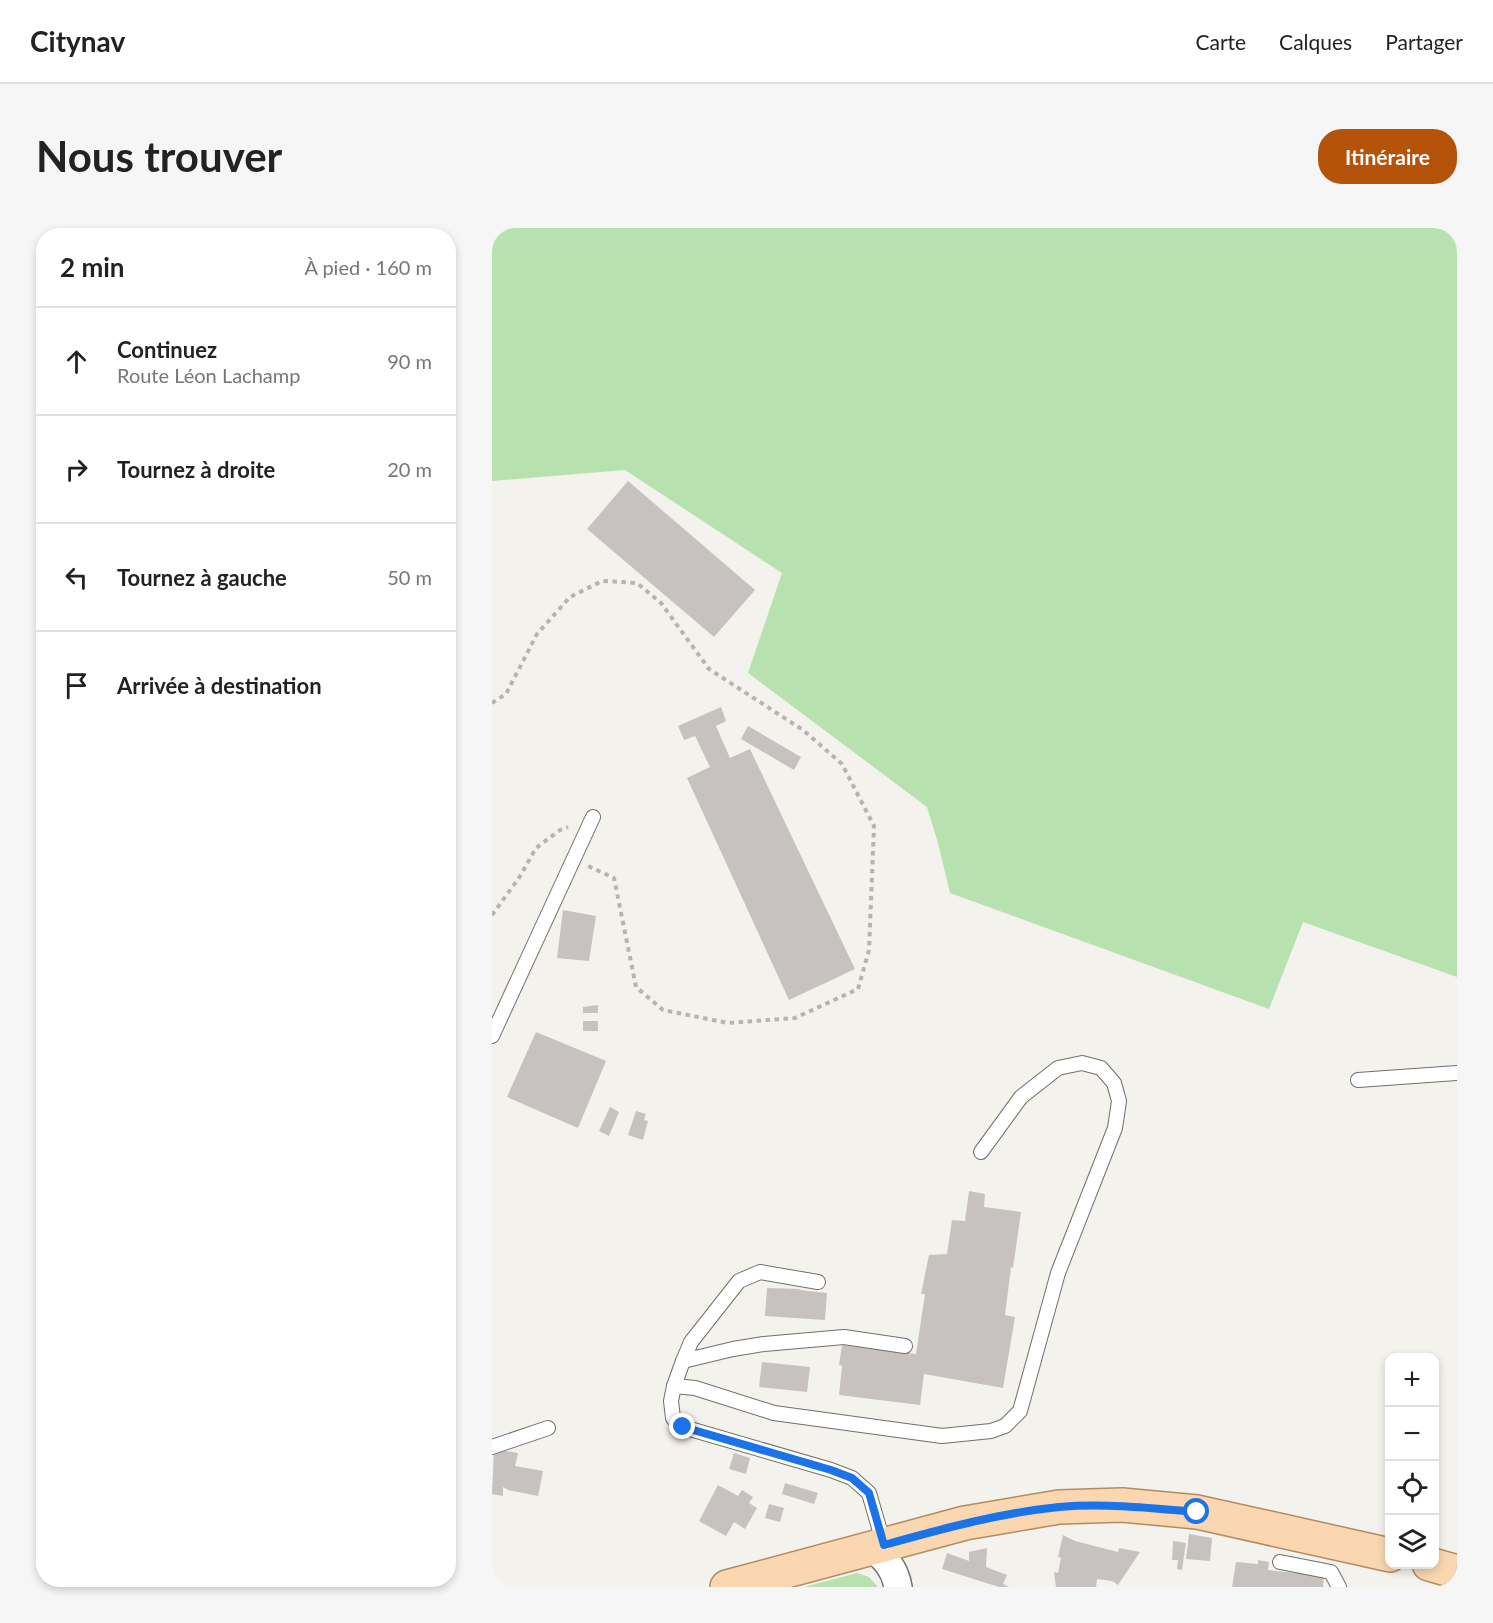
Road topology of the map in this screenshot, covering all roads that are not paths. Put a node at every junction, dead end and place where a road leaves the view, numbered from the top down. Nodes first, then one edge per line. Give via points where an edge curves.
1 (593, 817) road end
2 (492, 1036) edge
3 (1457, 1073) edge
4 (1358, 1080) dead end
5 (981, 1152) dead end
6 (818, 1282) dead end
7 (905, 1346) dead end
8 (683, 1361) junction
9 (674, 1386) junction
10 (548, 1428) dead end
11 (492, 1447) edge
12 (878, 1546) junction
13 (1385, 1554) edge
14 (1280, 1562) dead end
15 (1439, 1567) edge
16 (1457, 1572) edge
17 (727, 1587) edge
18 (898, 1587) edge
19 (1339, 1587) edge

1 - 2 lane
3 - 4 lane
5 - 9 lane via 1022,1097 1058,1068 1082,1063 1101,1068 1114,1083 1119,1101 1114,1128 1058,1273 1020,1411 1005,1426 942,1436 774,1413 695,1388
6 - 8 lane via 760,1272 739,1281 691,1342
7 - 8 lane via 844,1337 764,1344
8 - 9 lane
9 - 12 lane via 673,1418 683,1427 852,1478 869,1493
10 - 11 lane
12 - 13 main road via 965,1523 1059,1507 1122,1505 1197,1512
12 - 17 main road
12 - 18 street via 894,1571
14 - 19 lane via 1331,1572
15 - 16 main road

